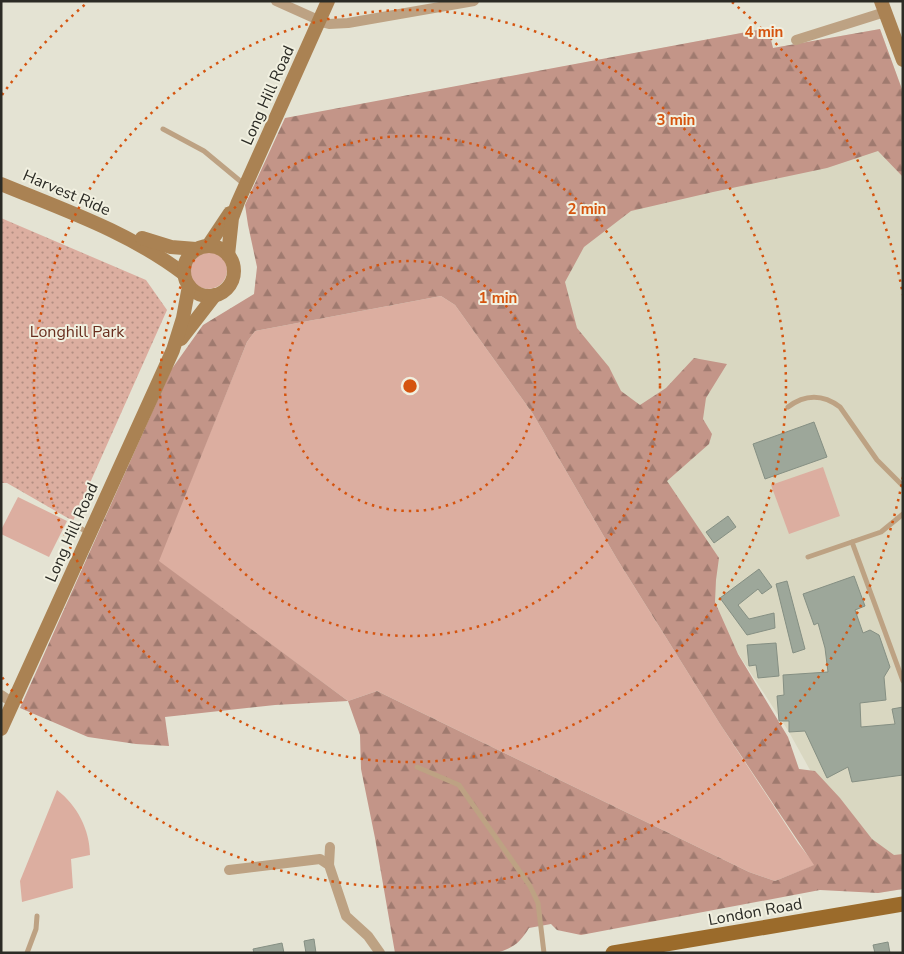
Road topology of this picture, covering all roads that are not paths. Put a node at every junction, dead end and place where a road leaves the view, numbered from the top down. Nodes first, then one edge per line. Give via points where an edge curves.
1 (276, 1) edge
2 (328, 1) edge
3 (474, 1) edge
4 (883, 7) edge
5 (320, 21) junction
6 (796, 40) dead end
7 (903, 60) edge
8 (163, 129) dead end
9 (1, 184) edge
10 (245, 186) junction
11 (238, 202) junction
12 (119, 234) junction
13 (202, 248) junction
14 (228, 255) junction
15 (186, 280) junction
16 (215, 295) junction
17 (173, 350) junction
18 (788, 407) dead end
19 (903, 486) edge
20 (903, 514) edge
21 (852, 542) junction
22 (808, 557) dead end
23 (903, 681) edge
24 (1, 695) edge
25 (14, 703) junction
26 (1, 729) edge
27 (417, 767) dead end
28 (330, 847) dead end
29 (329, 865) junction
30 (229, 870) dead end
31 (903, 904) edge
32 (37, 916) dead end
33 (379, 952) edge
34 (27, 953) edge
35 (544, 953) edge
36 (612, 953) edge

1 - 5 street
2 - 5 street, Long Hill Road
3 - 5 street via 352,22 329,24
4 - 6 street
4 - 7 street
5 - 10 street, Long Hill Road
8 - 10 lane via 204,151
9 - 12 street, Harvest Ride
10 - 11 street, Long Hill Road
11 - 13 street, Long Hill Road
11 - 14 street, Long Hill Road via 232,218
12 - 13 street, Harvest Ride via 171,247
12 - 15 street, Harvest Ride via 160,256
13 - 14 street via 218,247
13 - 15 street via 186,260
14 - 16 street via 234,266 233,279 226,290
15 - 16 street via 200,295
15 - 17 street, Long Hill Road via 183,318
16 - 17 street, Long Hill Road
17 - 25 street, Long Hill Road via 84,531
18 - 19 lane via 811,396 840,407 877,460
20 - 21 lane via 881,532
21 - 22 lane
21 - 23 lane
24 - 25 street
25 - 26 street, Long Hill Road
27 - 35 lane via 459,785 530,886 538,903
28 - 29 street
29 - 30 street via 320,859
29 - 33 street via 346,916 368,936
31 - 36 main road, London Road
32 - 34 lane

